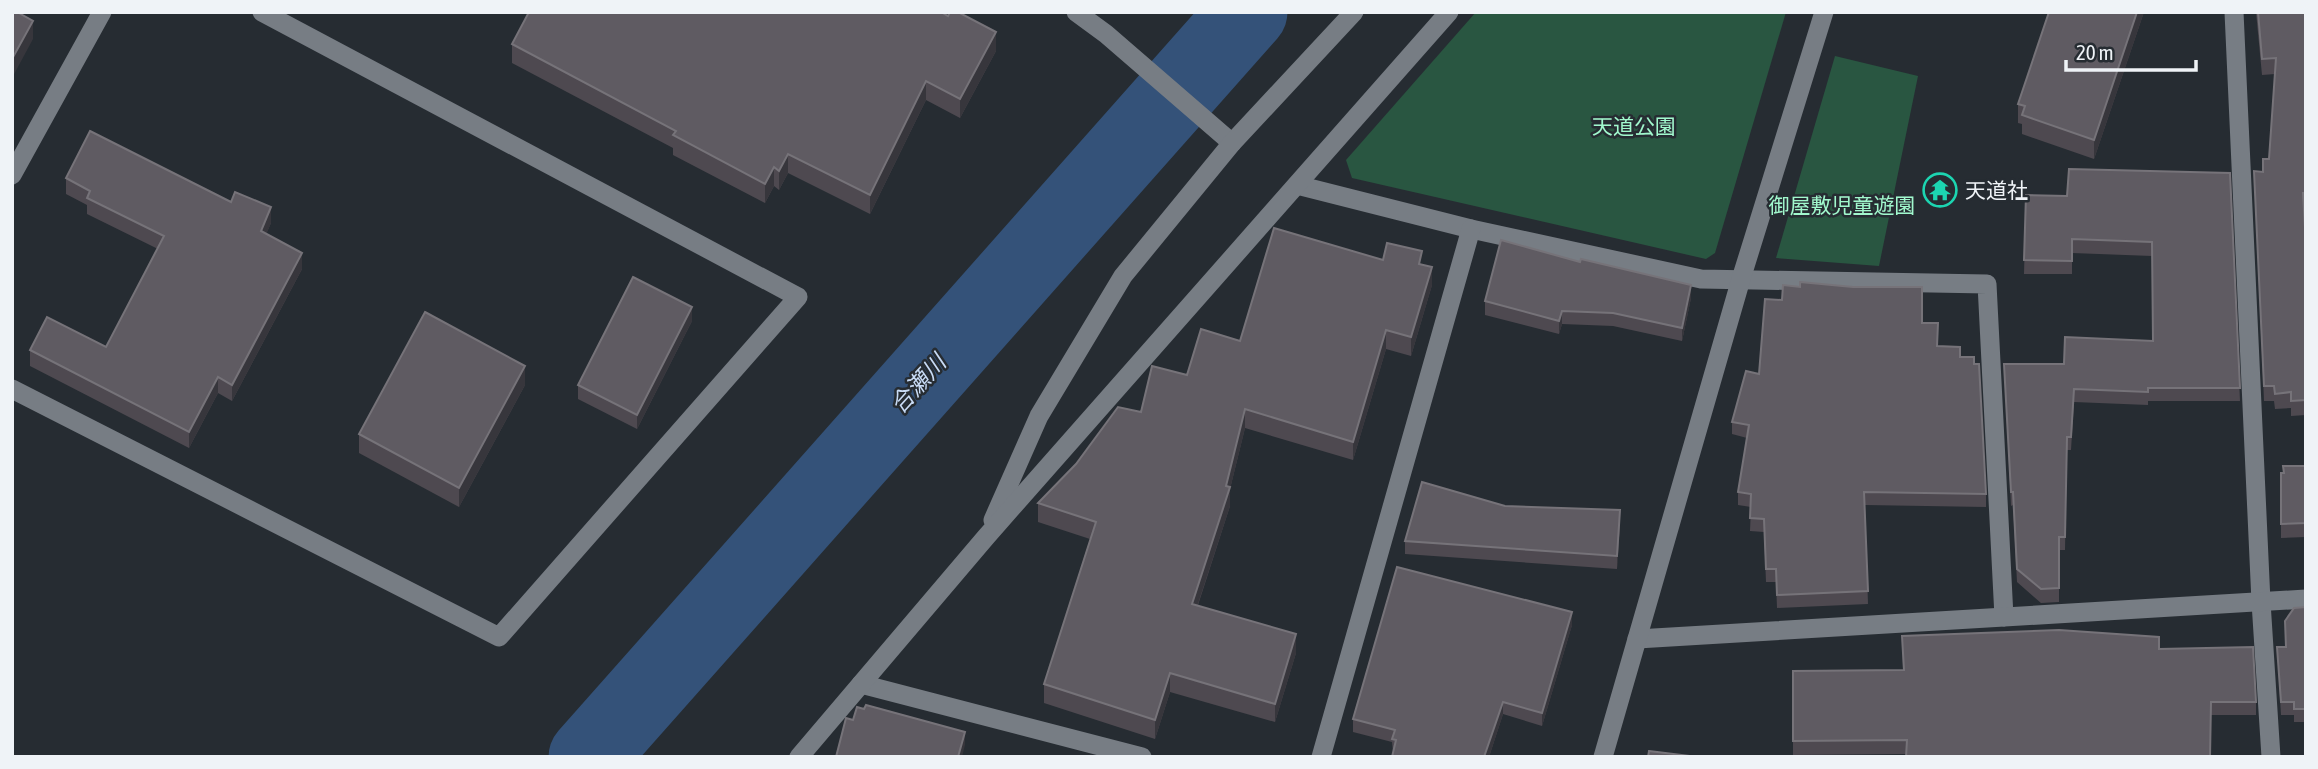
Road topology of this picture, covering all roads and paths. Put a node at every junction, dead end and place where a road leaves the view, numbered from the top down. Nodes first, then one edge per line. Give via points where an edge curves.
1 (102, 12) edge
2 (262, 12) edge
3 (1076, 12) edge
4 (1354, 12) edge
5 (1449, 12) edge
6 (1824, 12) edge
7 (2234, 12) edge
8 (1232, 143) junction
9 (12, 175) edge
10 (1297, 185) junction
11 (1471, 229) junction
12 (1741, 279) junction
13 (12, 389) edge
14 (986, 537) junction
15 (2306, 598) edge
16 (2260, 602) junction
17 (2004, 617) junction
18 (1637, 639) junction
19 (862, 684) junction
20 (799, 757) edge
21 (1142, 757) edge
22 (1321, 757) edge
23 (1603, 757) edge
24 (2271, 757) edge

1 - 9 street
2 - 13 street via 798,297 499,637
3 - 8 street
4 - 8 street
5 - 10 street
6 - 12 street
7 - 16 street
8 - 14 street via 1123,276 1040,416
10 - 11 street
10 - 14 street
11 - 12 street via 1701,279
11 - 22 street
12 - 17 street via 1987,284
12 - 18 street
14 - 19 street
15 - 16 street
16 - 17 street
16 - 24 street
17 - 18 street
18 - 23 street
19 - 20 street
19 - 21 street

